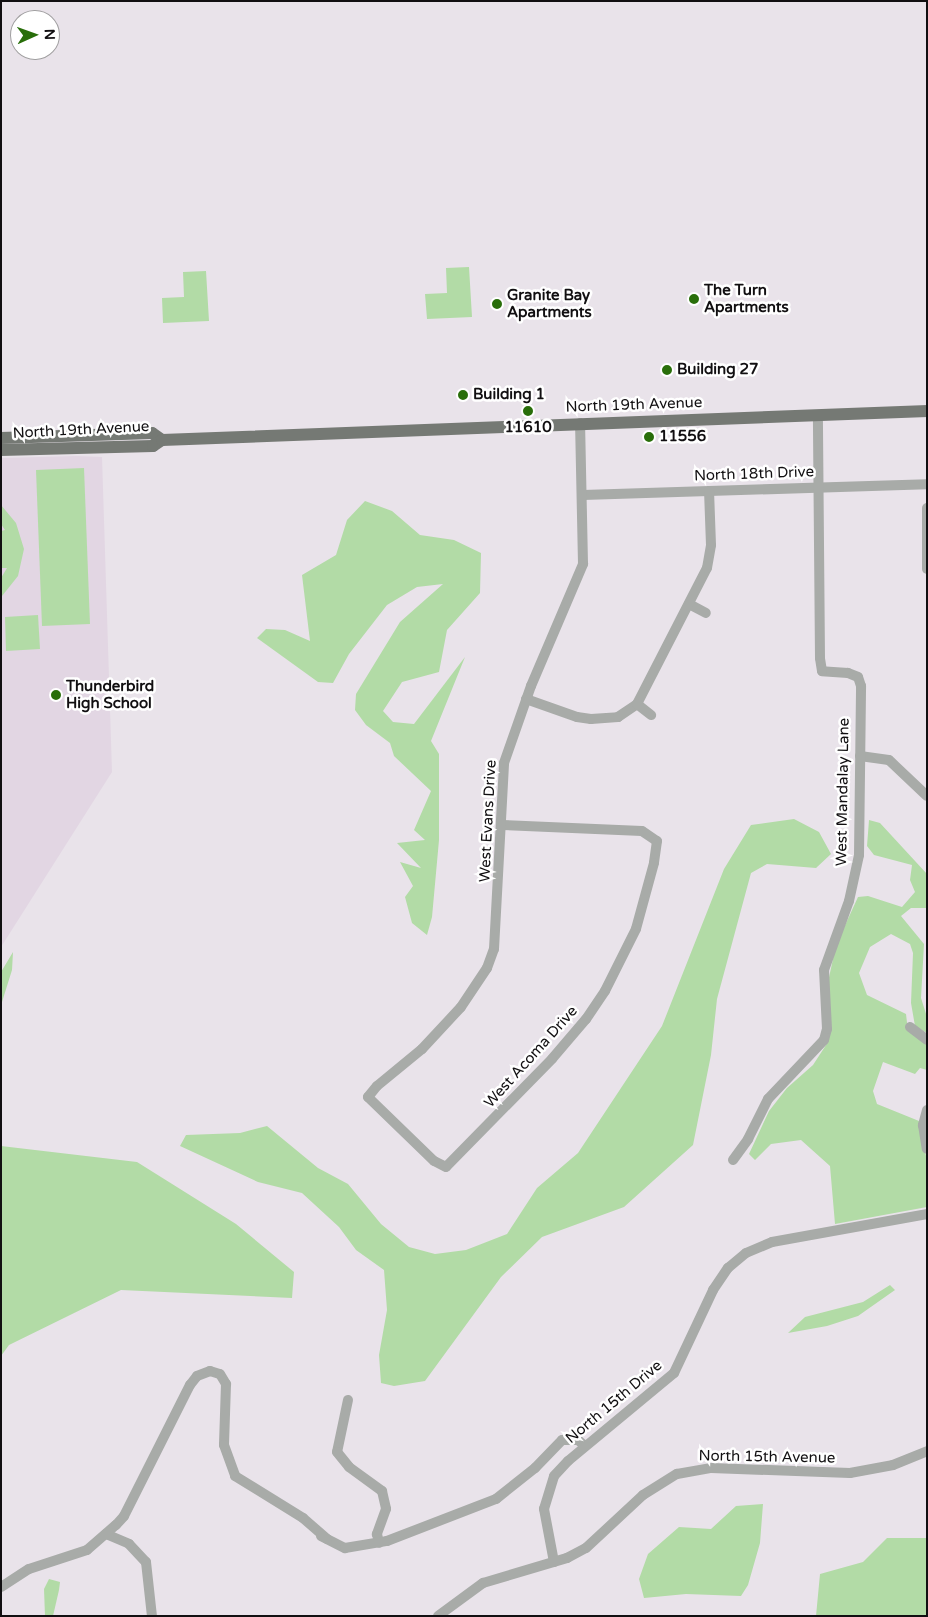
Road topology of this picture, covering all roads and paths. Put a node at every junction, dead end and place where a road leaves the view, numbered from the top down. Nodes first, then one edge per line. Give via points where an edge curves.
1 (927, 411) edge
2 (818, 416) junction
3 (580, 423) junction
4 (1, 438) edge
5 (162, 440) junction
6 (1, 450) edge
7 (926, 484) edge
8 (820, 487) junction
9 (709, 491) junction
10 (583, 495) junction
11 (927, 495) edge
12 (927, 508) edge
13 (927, 569) edge
14 (689, 604) junction
15 (706, 613) dead end
16 (526, 699) junction
17 (637, 704) junction
18 (651, 716) dead end
19 (860, 756) junction
20 (927, 796) edge
21 (502, 825) junction
22 (910, 1027) dead end
23 (927, 1040) edge
24 (927, 1110) edge
25 (927, 1148) edge
26 (732, 1160) dead end
27 (446, 1167) joint
28 (927, 1214) edge
29 (348, 1400) dead end
30 (585, 1446) junction
31 (927, 1450) edge
32 (106, 1534) junction
33 (379, 1543) junction
34 (554, 1562) junction
35 (1, 1587) edge
36 (152, 1616) edge
37 (438, 1616) edge

1 - 2 main road, North 19th Avenue
2 - 3 main road, North 19th Avenue
2 - 8 street, West Mandalay Lane
3 - 5 main road, North 19th Avenue
3 - 10 street, West Evans Drive
4 - 5 main road, North 19th Avenue via 152,433
5 - 6 main road, North 19th Avenue via 153,446
7 - 8 street, North 18th Drive
7 - 11 street
8 - 9 street, North 18th Drive
8 - 19 street, West Mandalay Lane via 820,658 822,671 858,677
9 - 10 street, North 18th Drive
9 - 14 street via 711,546 707,568
10 - 16 street, West Evans Drive via 583,564
12 - 13 street
14 - 15 street
14 - 17 street
16 - 17 street via 577,717 604,720 618,717
16 - 21 street, West Evans Drive via 504,764
17 - 18 street
19 - 20 street via 890,760
19 - 26 street, West Mandalay Lane via 858,863 849,901 824,970 827,1029 824,1040 768,1099 748,1139
21 - 27 street, West Evans Drive via 497,926 487,968 441,1030 368,1097 434,1161
21 - 27 street, West Acoma Drive via 642,831 657,841 636,929 605,990 552,1059
22 - 23 street
24 - 25 street via 922,1125
28 - 30 street, North 15th Drive via 772,1242 746,1253 728,1268 713,1290 674,1372
29 - 33 street via 337,1452 349,1466 382,1491 386,1509 377,1534
30 - 33 street via 578,1440 562,1440 535,1468 496,1499
30 - 34 street, North 15th Drive via 559,1469 545,1499 546,1529
31 - 34 street, North 15th Avenue via 893,1465 850,1474 711,1468 677,1474 643,1495 596,1541
32 - 33 street via 124,1516 190,1385 197,1376 210,1371 220,1374 226,1384 224,1445 232,1471 241,1481 345,1548
32 - 35 street via 86,1550 29,1569
32 - 36 street via 129,1544 146,1562
34 - 37 street, North 15th Avenue via 483,1583

